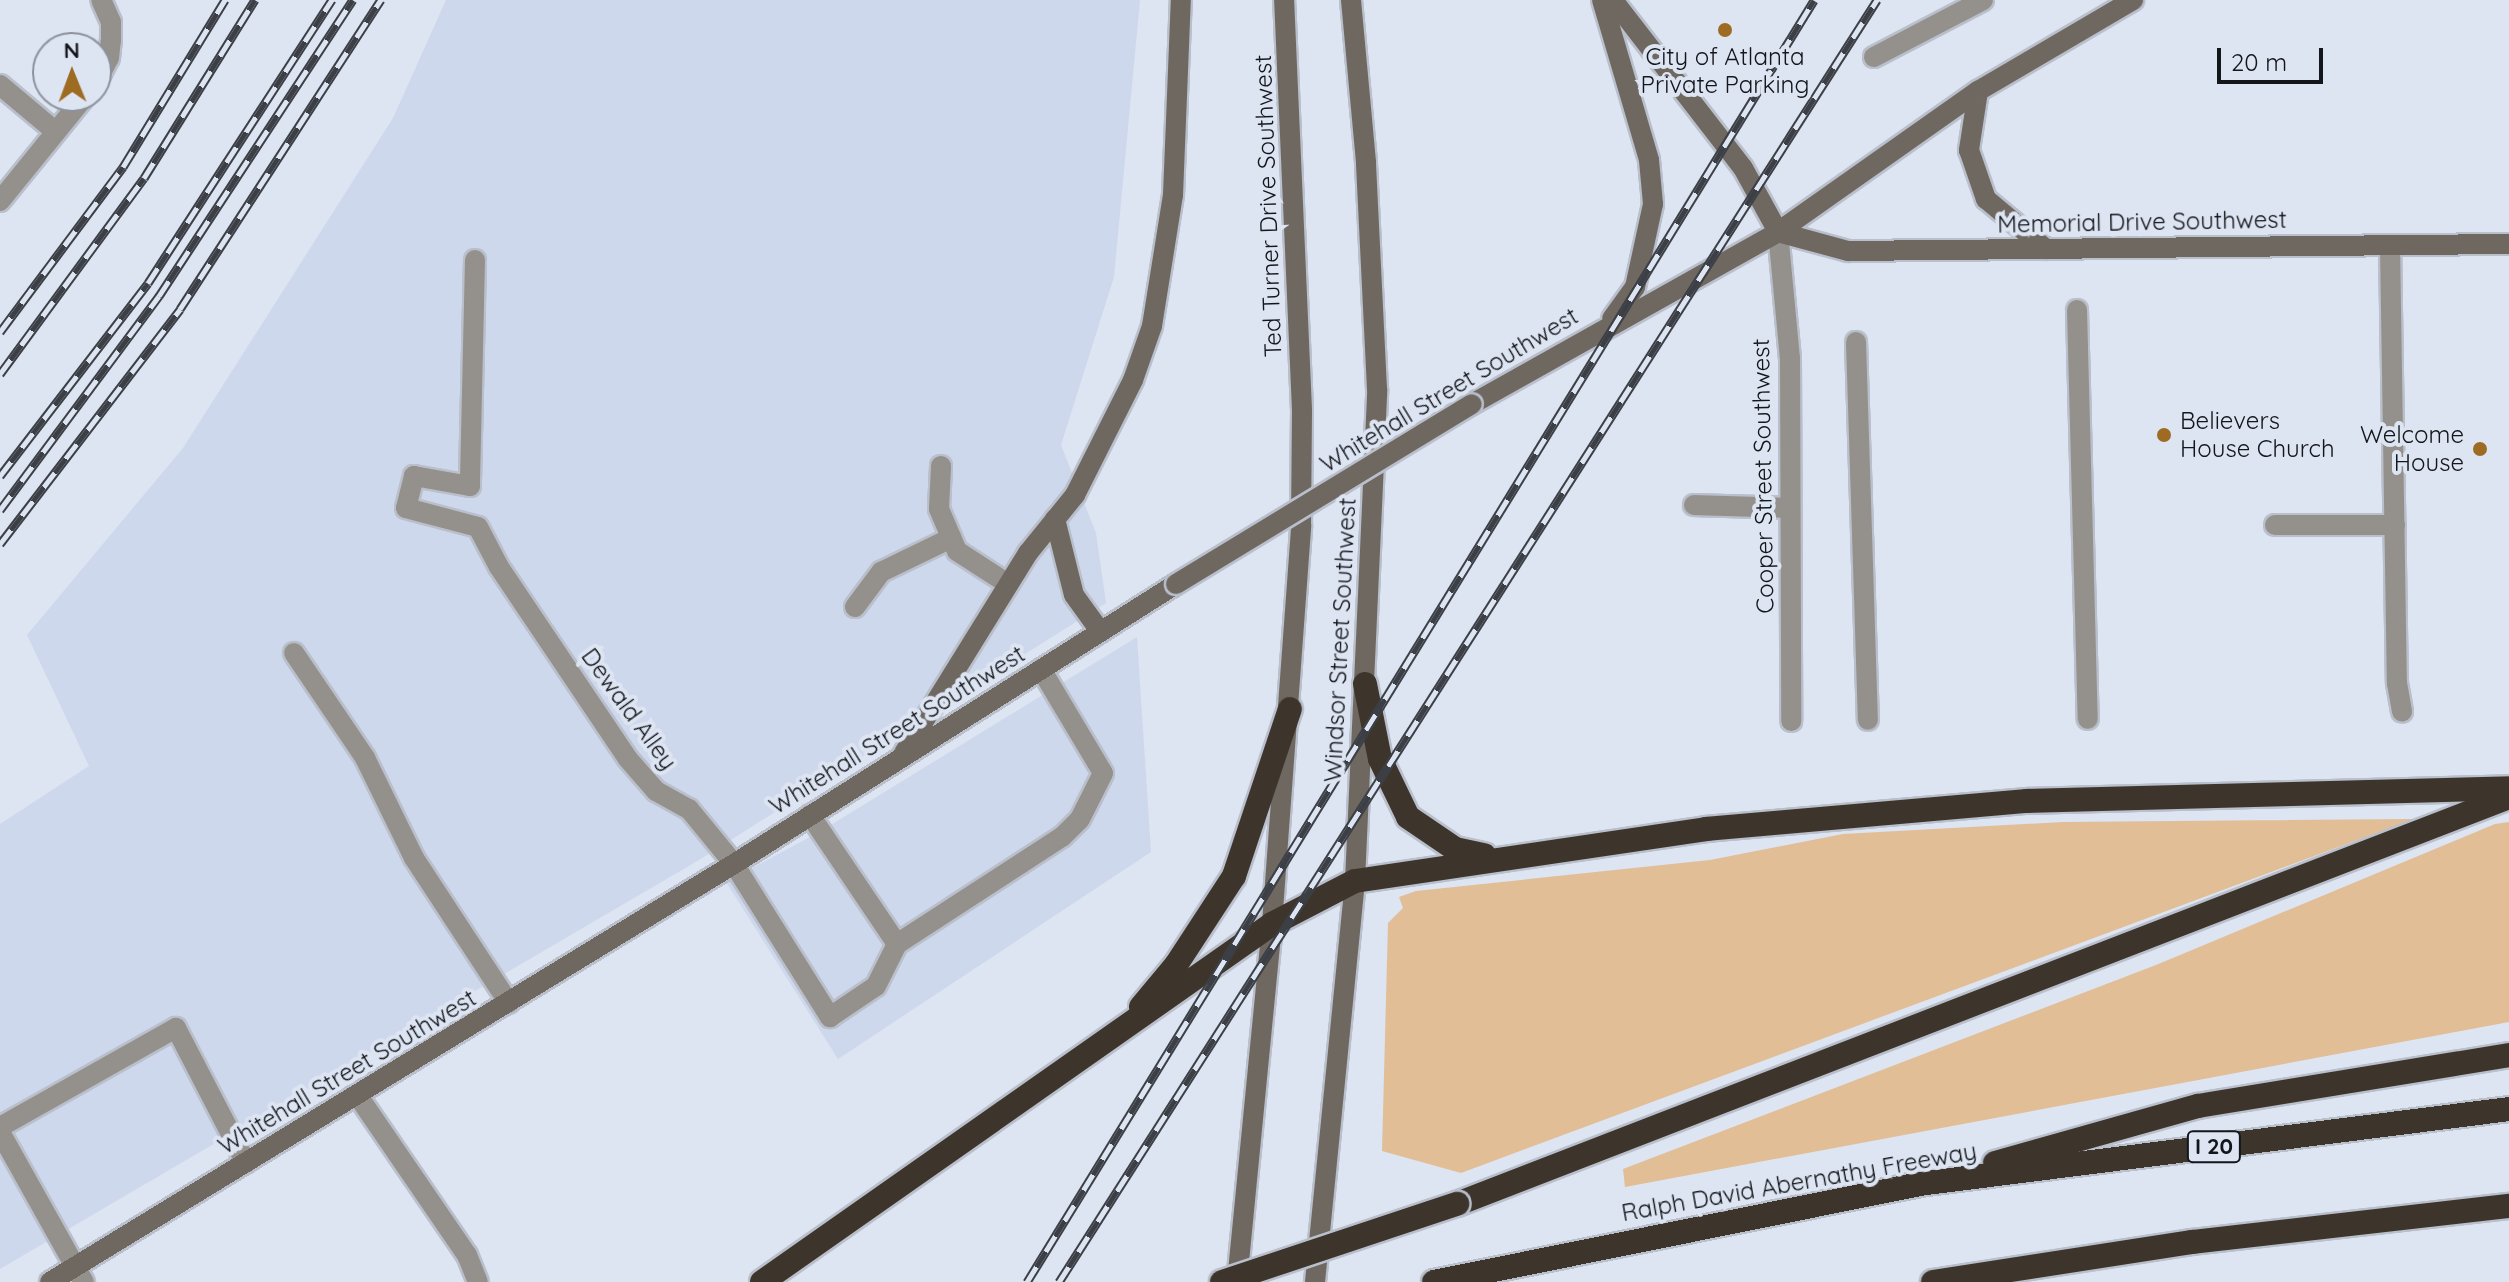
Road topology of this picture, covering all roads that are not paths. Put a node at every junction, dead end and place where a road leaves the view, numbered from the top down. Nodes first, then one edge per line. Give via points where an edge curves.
1 (101, 0) edge
2 (1181, 0) edge
3 (1284, 0) edge
4 (1351, 0) edge
5 (1602, 0) edge
6 (1613, 0) edge
7 (1983, 0) edge
8 (2133, 0) edge
9 (111, 32) edge
10 (1874, 57) dead end
11 (0, 85) edge
12 (1978, 91) junction
13 (72, 112) edge
14 (56, 132) junction
15 (0, 201) edge
16 (1778, 232) junction
17 (2509, 244) edge
18 (2390, 245) junction
19 (2046, 249) junction
20 (475, 260) dead end
21 (2077, 310) dead end
22 (1608, 325) junction
23 (1856, 342) dead end
24 (1302, 410) joint
25 (941, 466) dead end
26 (1694, 505) dead end
27 (1790, 508) junction
28 (1055, 519) junction
29 (2275, 525) dead end
30 (2395, 525) junction
31 (951, 538) junction
32 (1008, 584) junction
33 (855, 607) dead end
34 (1100, 631) junction
35 (294, 653) dead end
36 (1041, 669) junction
37 (1365, 684) junction
38 (1290, 709) junction
39 (2402, 712) dead end
40 (2088, 719) dead end
41 (1868, 720) dead end
42 (1791, 721) dead end
43 (901, 758) junction
44 (2509, 788) edge
45 (2509, 797) edge
46 (810, 815) junction
47 (1498, 858) junction
48 (734, 864) junction
49 (1355, 881) junction
50 (1272, 924) junction
51 (897, 944) junction
52 (509, 1003) junction
53 (1121, 1031) junction
54 (2509, 1055) edge
55 (358, 1096) junction
56 (2509, 1109) edge
57 (0, 1130) edge
58 (246, 1163) junction
59 (1919, 1184) junction
60 (2509, 1206) edge
61 (79, 1274) edge
62 (1442, 1280) edge
63 (50, 1282) edge
64 (478, 1282) edge
65 (762, 1282) edge
66 (1222, 1282) edge
67 (1237, 1282) edge
68 (1315, 1282) edge
69 (1933, 1282) edge

1 - 9 street
2 - 28 street via 1173,195 1152,326 1107,438
3 - 24 street, Ted Turner Drive Southwest
4 - 37 street, Windsor Street Southwest via 1366,162 1377,389
5 - 22 street via 1649,160 1653,204 1635,287
6 - 16 street via 1743,168
7 - 10 street
8 - 12 street, Whitehall Street Southwest
11 - 14 street
12 - 16 street, Whitehall Street Southwest
12 - 19 street via 1969,150 1986,199
13 - 14 street
14 - 15 street
16 - 19 street, Memorial Drive Southwest via 1848,251
16 - 22 street, Whitehall Street Southwest
16 - 27 street, Cooper Street Southwest via 1790,358
17 - 18 street, Memorial Drive Southwest
18 - 19 street, Memorial Drive Southwest
18 - 30 street
20 - 48 street, Dewald Alley via 470,486 414,476 406,508 478,527 499,567 628,759 656,791 689,809
21 - 40 street
22 - 34 street, Whitehall Street Southwest, bridge
23 - 41 street
24 - 38 street, Windsor Street Southwest
25 - 31 street via 939,509
26 - 27 street
27 - 42 street, Cooper Street Southwest
28 - 32 street
28 - 34 street via 1074,595
29 - 30 street
30 - 39 street
31 - 32 street via 957,551
31 - 33 street via 881,572
32 - 43 street
34 - 36 street, Whitehall Street Southwest
35 - 52 street via 365,758 414,858
36 - 43 street, Whitehall Street Southwest
36 - 51 street via 1103,773 1080,819 1062,837
37 - 47 highway via 1380,759 1408,817 1455,849
37 - 49 street, Windsor Street Southwest
38 - 50 street, Windsor Street Southwest
38 - 53 highway via 1234,876 1176,965
43 - 46 street, Whitehall Street Southwest
44 - 47 highway via 2027,801 1706,829
45 - 66 highway, bridge via 1457,1204
46 - 48 street, Whitehall Street Southwest
46 - 51 street
47 - 49 highway
48 - 51 street, Dewald Alley via 830,1017 876,986
48 - 52 street, Whitehall Street Southwest
49 - 50 highway
49 - 68 street, Windsor Street Southwest
50 - 53 highway
50 - 67 street, Windsor Street Southwest
52 - 55 street, Whitehall Street Southwest
53 - 65 highway
54 - 59 highway via 2198,1106
55 - 58 street, Whitehall Street Southwest
55 - 64 street via 467,1255
56 - 59 highway, Ralph David Abernathy Freeway / I 20
57 - 58 street via 176,1028
57 - 61 street
58 - 61 street, Whitehall Street Southwest
59 - 62 highway, Ralph David Abernathy Freeway / I 20
60 - 69 highway via 2192,1242
61 - 63 street, Whitehall Street Southwest

